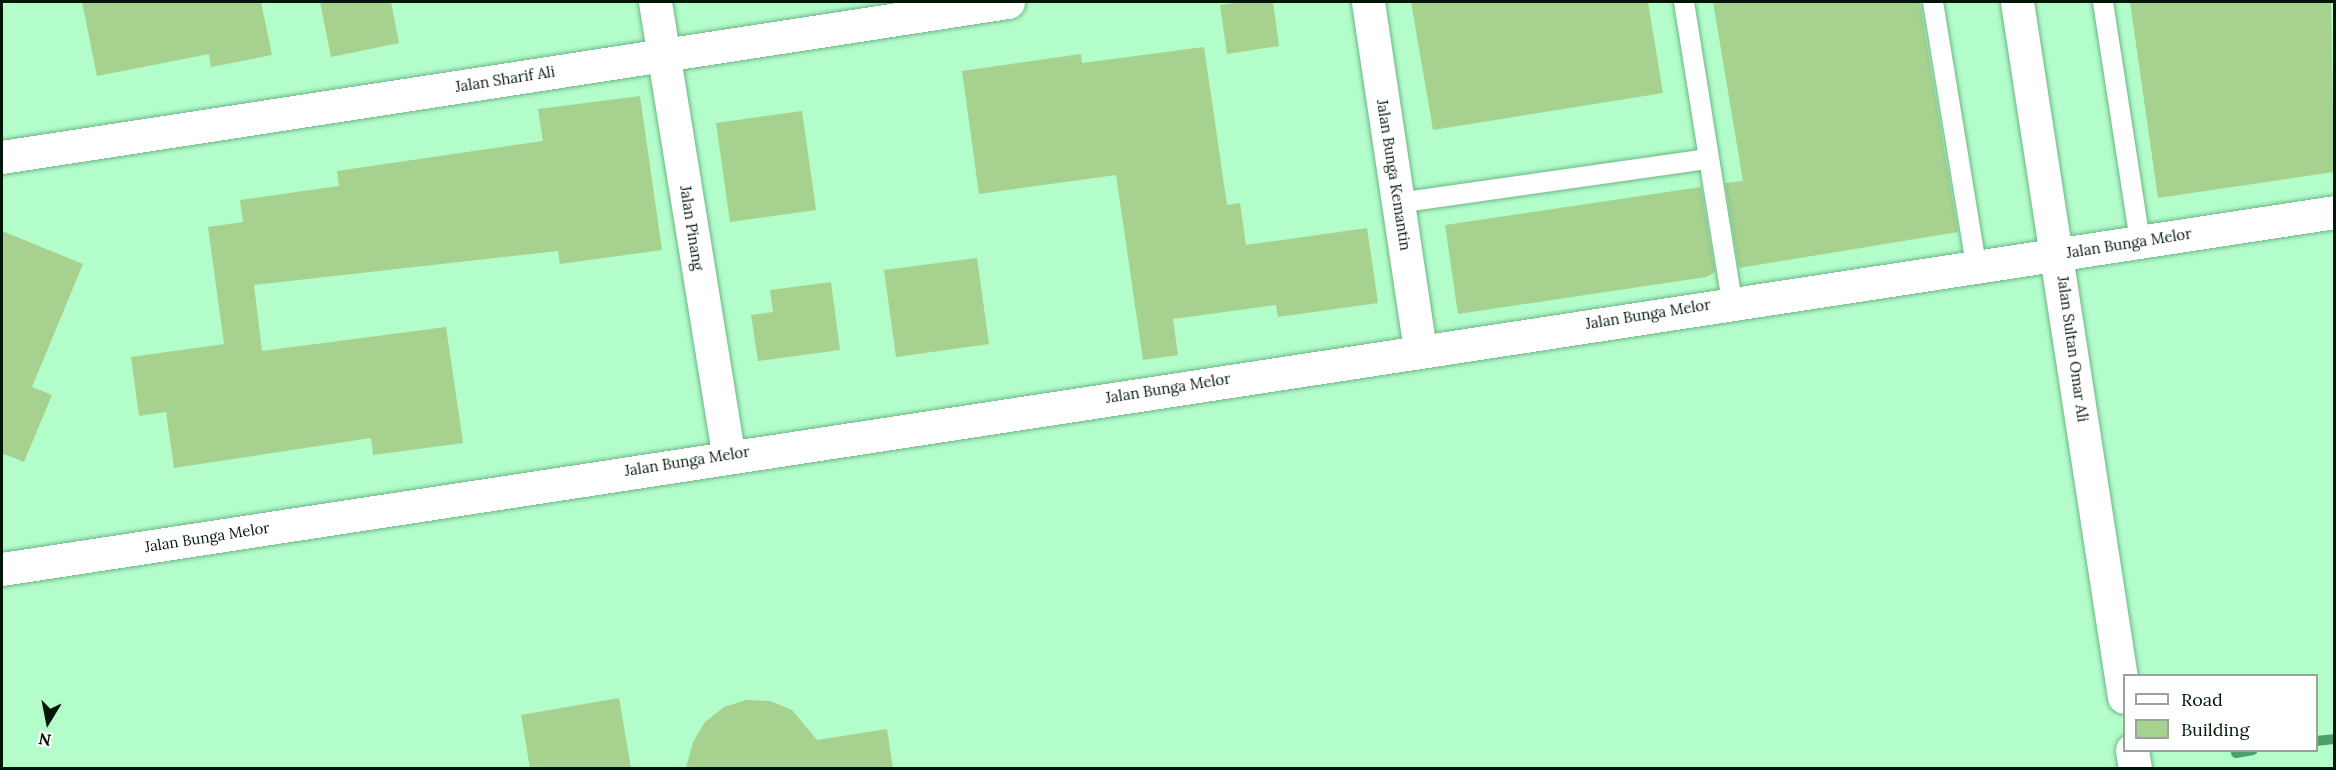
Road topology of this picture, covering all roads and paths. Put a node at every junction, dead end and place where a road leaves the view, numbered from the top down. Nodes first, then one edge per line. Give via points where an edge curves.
1 (655, 2) edge
2 (1008, 2) edge
3 (1368, 2) edge
4 (1684, 2) edge
5 (1933, 2) edge
6 (2017, 2) edge
7 (2103, 2) edge
8 (664, 54) junction
9 (2, 157) edge
10 (1709, 159) junction
11 (1398, 203) junction
12 (2334, 212) edge
13 (2140, 240) junction
14 (2059, 254) junction
15 (1976, 266) junction
16 (1732, 302) junction
17 (1420, 349) junction
18 (728, 455) junction
19 (2, 569) edge
20 (2123, 689) edge
21 (2133, 752) edge
22 (2135, 768) edge

1 - 8 street, Jalan Pinang
2 - 8 street, Jalan Sharif Ali
3 - 11 street, Jalan Bunga Kemantin
4 - 10 lane
5 - 15 lane
6 - 14 street, Jalan Sultan Omar Ali
7 - 13 lane
8 - 9 street, Jalan Sharif Ali
8 - 18 street, Jalan Pinang
10 - 11 lane
10 - 16 lane
11 - 17 street, Jalan Bunga Kemantin
12 - 13 street, Jalan Bunga Melor
13 - 14 street, Jalan Bunga Melor
14 - 15 street, Jalan Bunga Melor
14 - 20 street, Jalan Sultan Omar Ali
15 - 16 street, Jalan Bunga Melor
16 - 17 street, Jalan Bunga Melor
17 - 18 street, Jalan Bunga Melor
18 - 19 street, Jalan Bunga Melor
21 - 22 street

